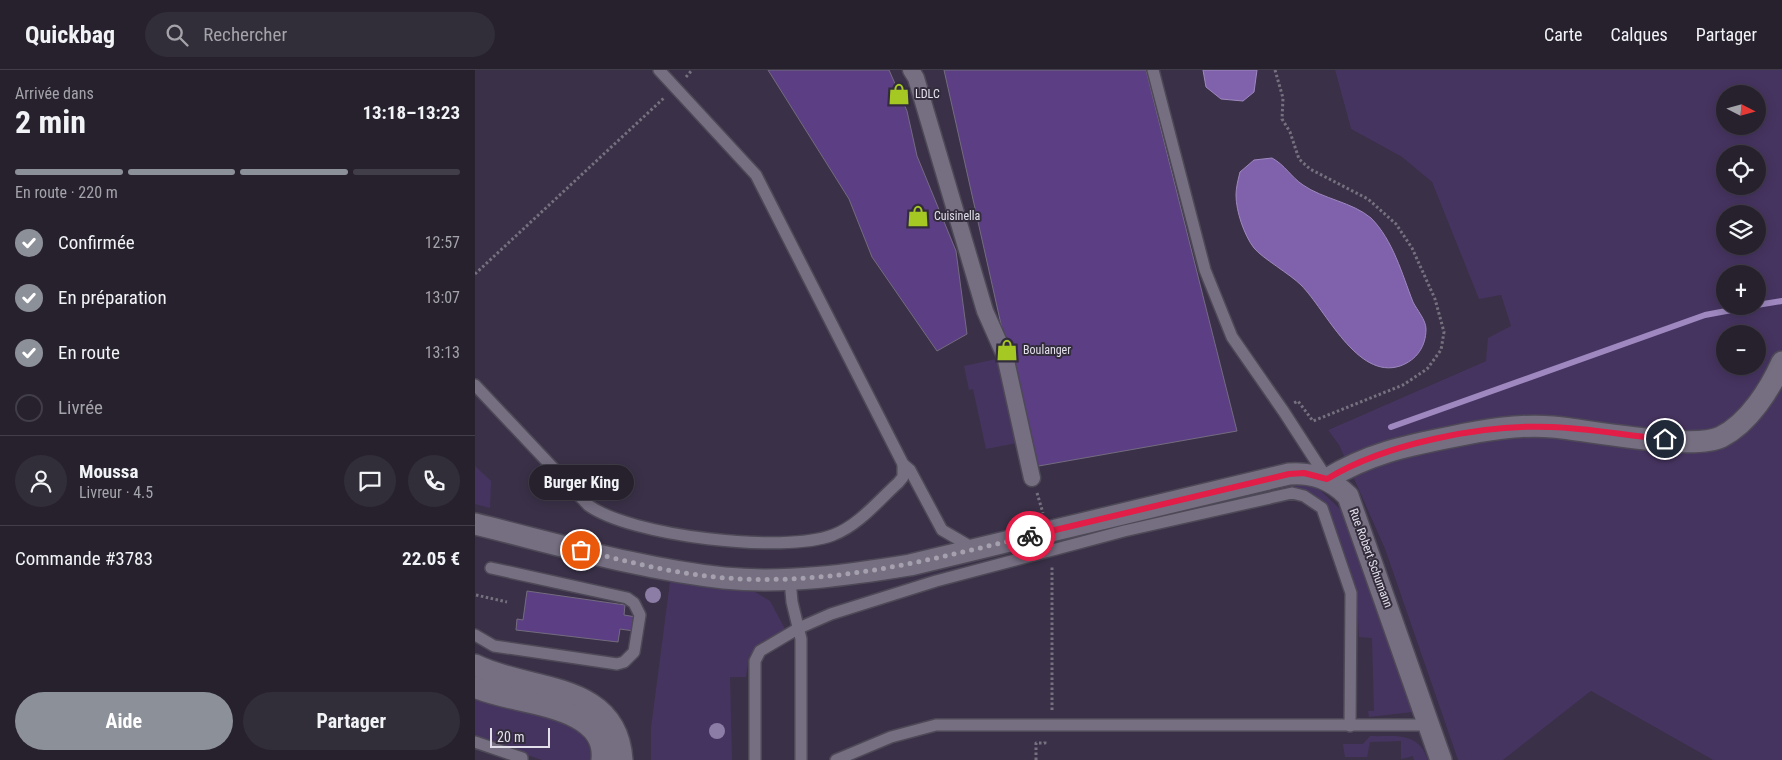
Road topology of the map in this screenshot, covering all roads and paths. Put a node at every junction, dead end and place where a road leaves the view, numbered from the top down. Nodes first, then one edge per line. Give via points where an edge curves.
1 (659, 70) edge
2 (692, 70) edge
3 (911, 70) edge
4 (1153, 70) edge
5 (1275, 70) edge
6 (675, 88) junction
7 (475, 274) edge
8 (1782, 362) edge
9 (475, 385) edge
10 (1284, 412) junction
11 (903, 464) junction
12 (1033, 478) joint
13 (1327, 479) junction
14 (1045, 523) dead end
15 (475, 524) edge
16 (974, 549) junction
17 (1052, 565) dead end
18 (491, 568) dead end
19 (790, 580) junction
20 (476, 595) edge
21 (507, 602) dead end
22 (799, 628) junction
23 (475, 635) edge
24 (475, 665) edge
25 (475, 687) edge
26 (1046, 710) dead end
27 (1429, 725) junction
28 (1350, 726) junction
29 (1046, 735) dead end
30 (475, 742) edge
31 (522, 760) edge
32 (602, 760) edge
33 (622, 760) edge
34 (755, 760) edge
35 (801, 760) edge
36 (836, 760) edge
37 (1036, 760) edge
38 (1441, 760) edge

1 - 6 lane
2 - 6 path
3 - 12 street via 985,311 1005,356
4 - 10 lane via 1205,270 1232,337
5 - 10 path via 1283,98 1282,119 1299,159 1310,169 1368,199 1396,224 1412,248 1435,298 1445,332 1441,350 1427,369 1403,385 1313,421 1298,400
6 - 7 path
6 - 11 lane via 756,175
8 - 13 street via 1745,420 1720,438 1695,442 1551,427 1492,429 1391,449 1346,467
9 - 11 lane via 588,505 601,514 674,533 740,541 797,542 835,535 898,483 903,476
10 - 13 lane
11 - 16 lane via 910,470 942,530
12 - 14 path
13 - 16 street, Rue Robert Schumann via 1304,473 1289,474
13 - 27 street, Rue Robert Schumann via 1348,496 1356,513
15 - 19 street, Rue Robert Schumann via 668,570 726,578
16 - 19 street, Rue Robert Schumann via 857,574
17 - 26 path via 1052,710
18 - 23 lane via 627,598 635,603 640,615 634,652 617,664 494,646
19 - 22 lane
20 - 21 path
22 - 28 lane via 831,614 981,568 1142,527 1299,494 1322,508 1351,593
22 - 34 lane via 760,652 755,661
22 - 35 lane
24 - 33 street via 503,676 569,692 592,703 617,732
25 - 32 street via 568,712 592,729
27 - 28 lane
27 - 38 street, Rue Robert Schumann
28 - 36 lane via 936,726 891,737
29 - 37 path via 1045,743 1036,743
30 - 31 lane

